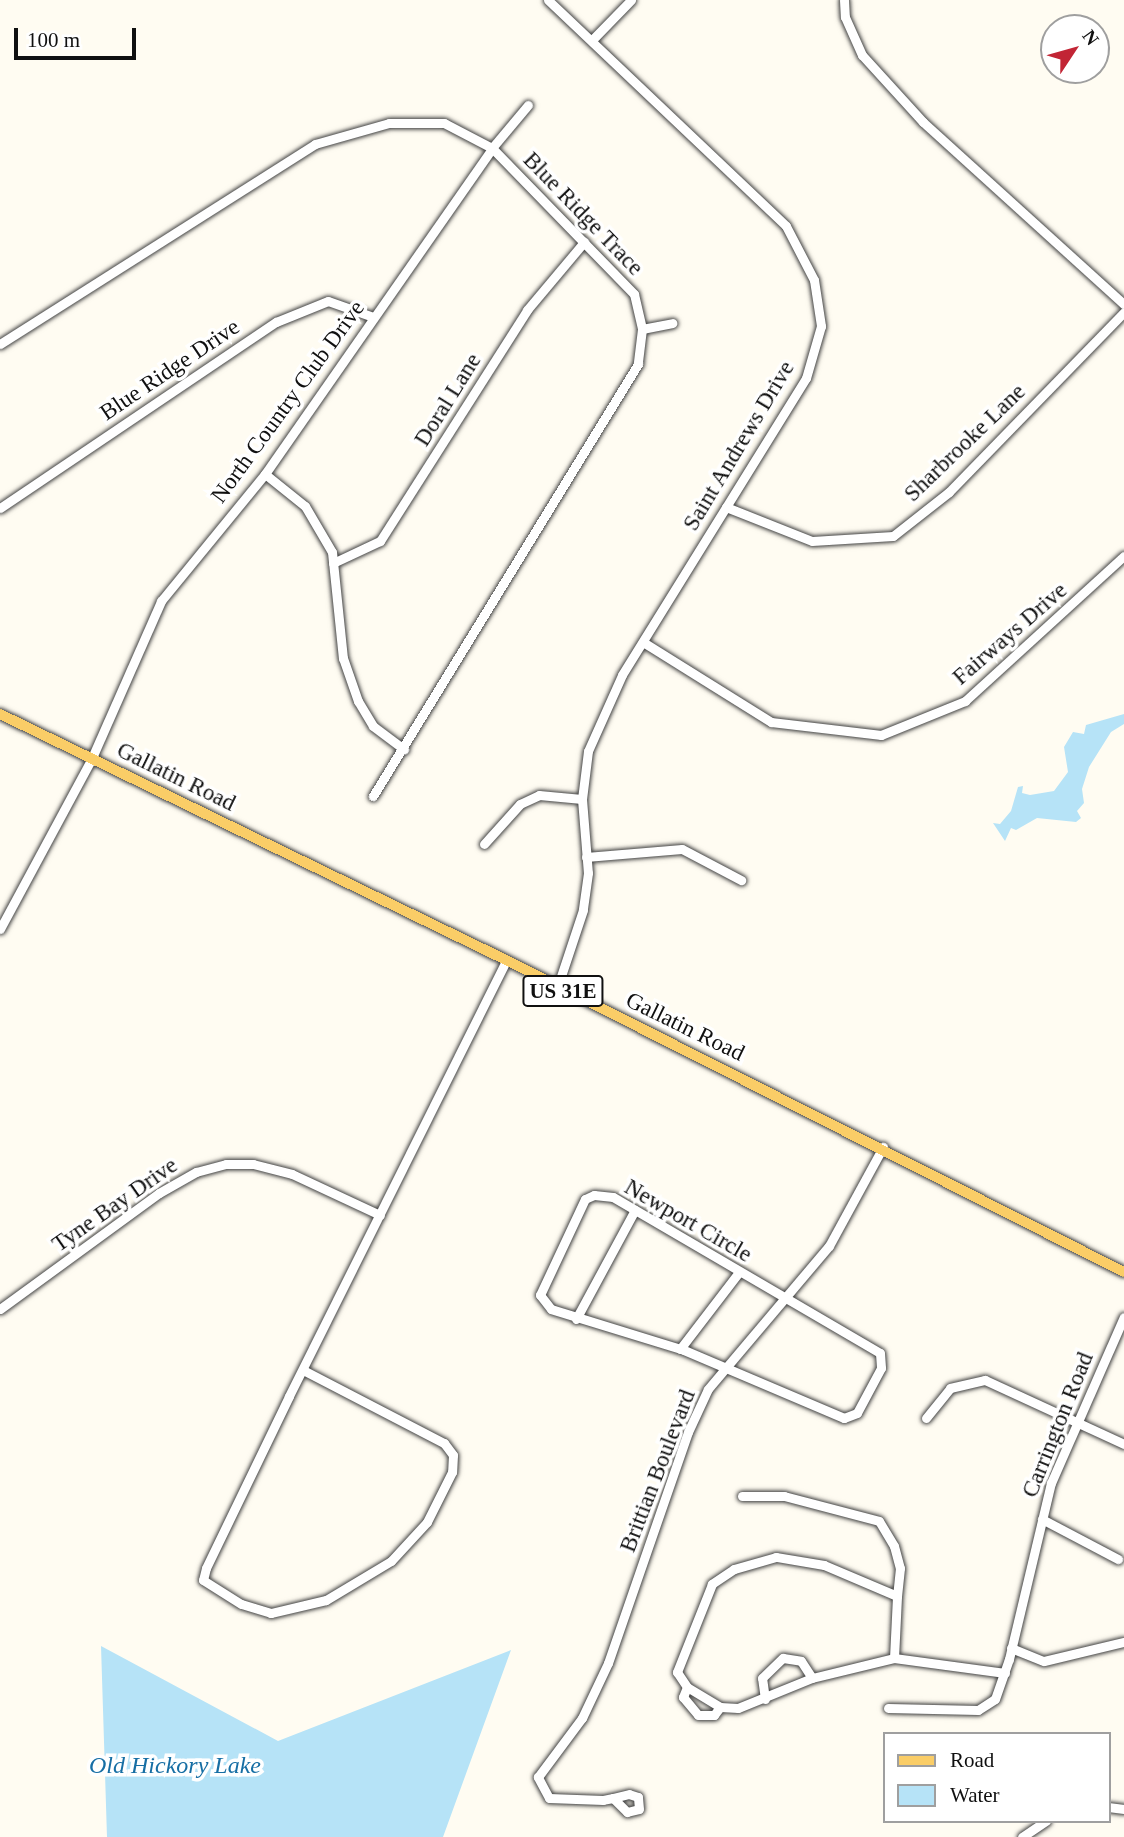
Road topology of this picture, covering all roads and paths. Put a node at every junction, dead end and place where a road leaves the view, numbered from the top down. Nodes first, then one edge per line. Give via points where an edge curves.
1 (548, 0) edge
2 (631, 0) edge
3 (844, 0) edge
4 (592, 40) junction
5 (528, 106) dead end
6 (492, 148) junction
7 (584, 242) junction
8 (1124, 304) edge
9 (1124, 312) edge
10 (373, 317) junction
11 (673, 323) dead end
12 (642, 329) junction
13 (0, 344) edge
14 (265, 474) junction
15 (726, 507) junction
16 (0, 508) edge
17 (1124, 556) edge
18 (334, 563) junction
19 (643, 642) junction
20 (0, 714) edge
21 (404, 749) junction
22 (91, 760) junction
23 (373, 796) dead end
24 (582, 799) junction
25 (484, 844) dead end
26 (586, 857) junction
27 (741, 880) dead end
28 (0, 929) edge
29 (506, 960) junction
30 (557, 988) junction
31 (883, 1147) junction
32 (635, 1210) junction
33 (380, 1215) junction
34 (739, 1272) junction
35 (1124, 1272) edge
36 (783, 1298) junction
37 (0, 1309) edge
38 (1124, 1317) edge
39 (576, 1319) junction
40 (680, 1349) junction
41 (303, 1370) junction
42 (725, 1371) junction
43 (926, 1418) dead end
44 (1080, 1422) junction
45 (1124, 1444) edge
46 (742, 1496) dead end
47 (1042, 1519) junction
48 (1118, 1559) dead end
49 (897, 1596) junction
50 (1124, 1642) edge
51 (1011, 1648) junction
52 (894, 1658) junction
53 (1005, 1673) junction
54 (812, 1678) junction
55 (687, 1686) junction
56 (765, 1699) junction
57 (720, 1707) junction
58 (888, 1708) dead end
59 (613, 1798) dead end
60 (1043, 1823) edge
61 (1021, 1837) edge

1 - 4 street, Saint Andrews Drive
2 - 4 street
3 - 8 street via 845,17 862,54 923,122
4 - 15 street, Saint Andrews Drive via 786,226 814,280 821,326 806,378
5 - 6 street, North Country Club Drive
6 - 7 street, Blue Ridge Trace
6 - 10 street, North Country Club Drive
6 - 13 street, Blue Ridge Trace via 444,123 389,123 332,136
7 - 12 street, Blue Ridge Trace via 634,294
7 - 18 street, Doral Lane via 527,310 380,541
9 - 15 street, Sharbrooke Lane via 948,492 893,536 812,541
10 - 14 street, North Country Club Drive
10 - 16 street, Blue Ridge Drive via 328,301 276,322
11 - 12 street
12 - 21 street, Blue Ridge Trace via 638,364
14 - 18 street via 305,506
14 - 22 street, North Country Club Drive via 161,601
15 - 19 street, Saint Andrews Drive
17 - 19 street, Fairways Drive via 965,701 881,735 771,722
18 - 21 street via 344,658 358,701 373,726
19 - 24 street, Saint Andrews Drive via 621,675 588,751
20 - 22 main road, Gallatin Road / US 31E
21 - 23 street, Blue Ridge Trace
22 - 28 street, North Country Club Drive
22 - 29 main road, Gallatin Road / US 31E
24 - 25 street via 539,795 520,804
24 - 26 street, Saint Andrews Drive
26 - 27 street via 682,849
26 - 30 street, Saint Andrews Drive via 583,910
29 - 30 main road, Gallatin Road / US 31E
29 - 33 street
30 - 31 main road, Gallatin Road / US 31E
31 - 35 main road, Gallatin Road / US 31E
31 - 36 street, Brittian Boulevard via 829,1246
32 - 34 street, Newport Circle
32 - 39 street
32 - 39 street, Newport Circle via 613,1197 585,1199 540,1295 551,1309
33 - 37 street, Tyne Bay Drive via 292,1174 253,1164 226,1164 196,1172 159,1193
33 - 41 street
34 - 36 street, Newport Circle
34 - 40 street
36 - 42 street, Brittian Boulevard
36 - 42 street, Newport Circle via 880,1353 881,1368 857,1413 845,1418
38 - 44 street, Carrington Road
39 - 40 street, Newport Circle
40 - 42 street, Newport Circle
41 - 41 street via 444,1443 453,1455 446,1489 427,1522 391,1561 326,1600 271,1613 241,1604 203,1580
42 - 59 street, Brittian Boulevard via 708,1389 688,1432 598,1685 582,1718 538,1777 546,1795 558,1801
43 - 44 street via 950,1388 985,1380
44 - 45 street
44 - 47 street, Carrington Road via 1051,1483
46 - 49 street via 784,1496 879,1521 900,1568
47 - 48 street
47 - 51 street, Carrington Road
49 - 52 street
49 - 55 street via 801,1559 776,1557 734,1569 712,1584 692,1627 677,1672
50 - 51 street via 1044,1661
51 - 53 street, Carrington Road
52 - 53 street
52 - 54 street
53 - 58 street, Carrington Road via 995,1699 978,1710
54 - 56 street
54 - 56 street via 801,1661 783,1658 762,1678
55 - 57 street
55 - 57 street via 683,1697 698,1715 714,1715
56 - 57 street via 738,1708
60 - 61 street

